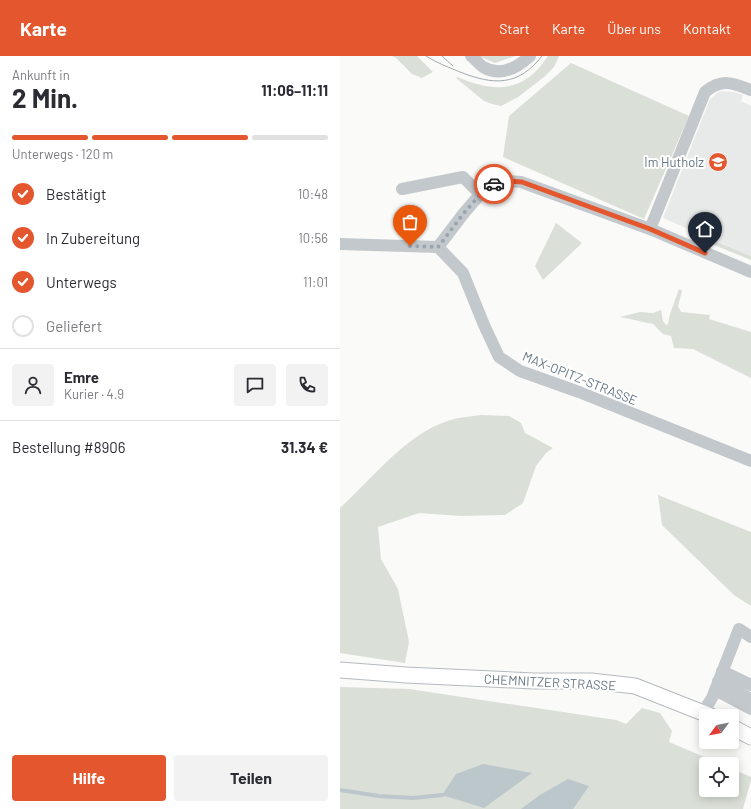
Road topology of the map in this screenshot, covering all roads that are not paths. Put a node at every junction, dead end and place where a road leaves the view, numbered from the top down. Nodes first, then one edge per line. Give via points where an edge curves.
1 (471, 56) edge
2 (530, 56) edge
3 (751, 90) edge
4 (402, 189) dead end
5 (480, 194) junction
6 (650, 229) junction
7 (340, 244) edge
8 (438, 247) junction
9 (751, 272) edge
10 (751, 461) edge
11 (751, 637) edge
12 (340, 670) edge
13 (718, 681) junction
14 (751, 685) edge
15 (751, 699) edge
16 (709, 709) edge
17 (751, 709) edge
18 (699, 711) edge
19 (739, 731) edge
20 (751, 737) edge

1 - 2 street via 483,67 496,72 512,68
3 - 6 street via 724,82 714,85 705,92
4 - 5 street via 463,178
5 - 6 street via 488,185 507,181 522,182
5 - 8 street
6 - 9 street
7 - 8 street
8 - 10 street, MAX-OPITZ-STRASSE via 463,273 499,357 520,371
11 - 13 street via 739,630
12 - 18 main road, CHEMNITZER STRASSE via 534,681 591,681 635,686
13 - 14 street
13 - 15 street
13 - 16 street
13 - 17 street
19 - 20 main road

